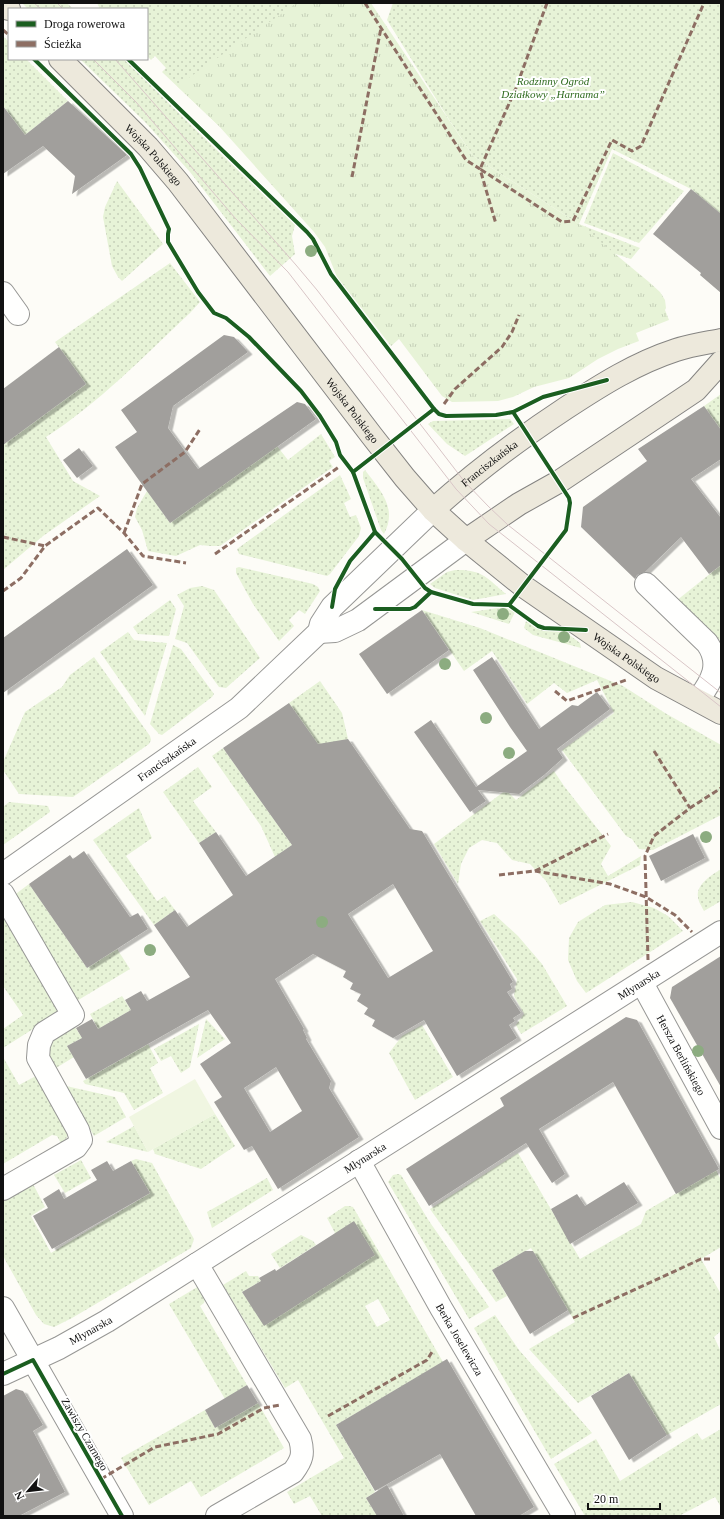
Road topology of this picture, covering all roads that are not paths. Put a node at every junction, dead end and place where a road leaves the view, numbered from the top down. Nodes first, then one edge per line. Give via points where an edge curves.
1 (61, 60) edge
2 (3, 293) edge
3 (18, 314) dead end
4 (721, 340) edge
5 (721, 362) edge
6 (433, 510) junction
7 (466, 540) junction
8 (646, 584) dead end
9 (319, 632) junction
10 (698, 700) junction
11 (721, 713) edge
12 (3, 874) edge
13 (3, 894) edge
14 (721, 932) edge
15 (642, 982) junction
16 (721, 1128) edge
17 (359, 1161) junction
18 (3, 1189) edge
19 (197, 1264) junction
20 (3, 1308) edge
21 (33, 1360) junction
22 (3, 1374) edge
23 (122, 1516) edge
24 (217, 1516) edge
25 (564, 1516) edge

1 - 6 main road, Wojska Polskiego via 148,147 178,182 372,436
2 - 3 street
4 - 6 main road, Franciszkańska via 675,350 607,380 510,445 464,481
5 - 7 main road via 696,390
6 - 7 main road, Wojska Polskiego
6 - 9 street, Franciszkańska via 332,608 321,624
7 - 9 street via 358,620 335,631
7 - 10 main road, Wojska Polskiego via 523,586 630,661
8 - 10 street via 707,643 712,651 715,660 712,675
9 - 12 street, Franciszkańska via 239,708
10 - 11 main road, Wojska Polskiego
13 - 18 street via 73,1015 44,1033 38,1045 38,1058 81,1140 76,1147
14 - 15 street, Młynarska
15 - 16 street, Hersza Berlińskiego
15 - 17 street, Młynarska
17 - 19 street, Młynarska
17 - 25 street, Berka Joselewicza via 440,1308
19 - 21 street, Młynarska via 100,1325
19 - 24 street via 300,1439 302,1454 293,1472
20 - 21 street, Zawiszy Czarnego
21 - 22 street, Młynarska
21 - 23 street, Zawiszy Czarnego

